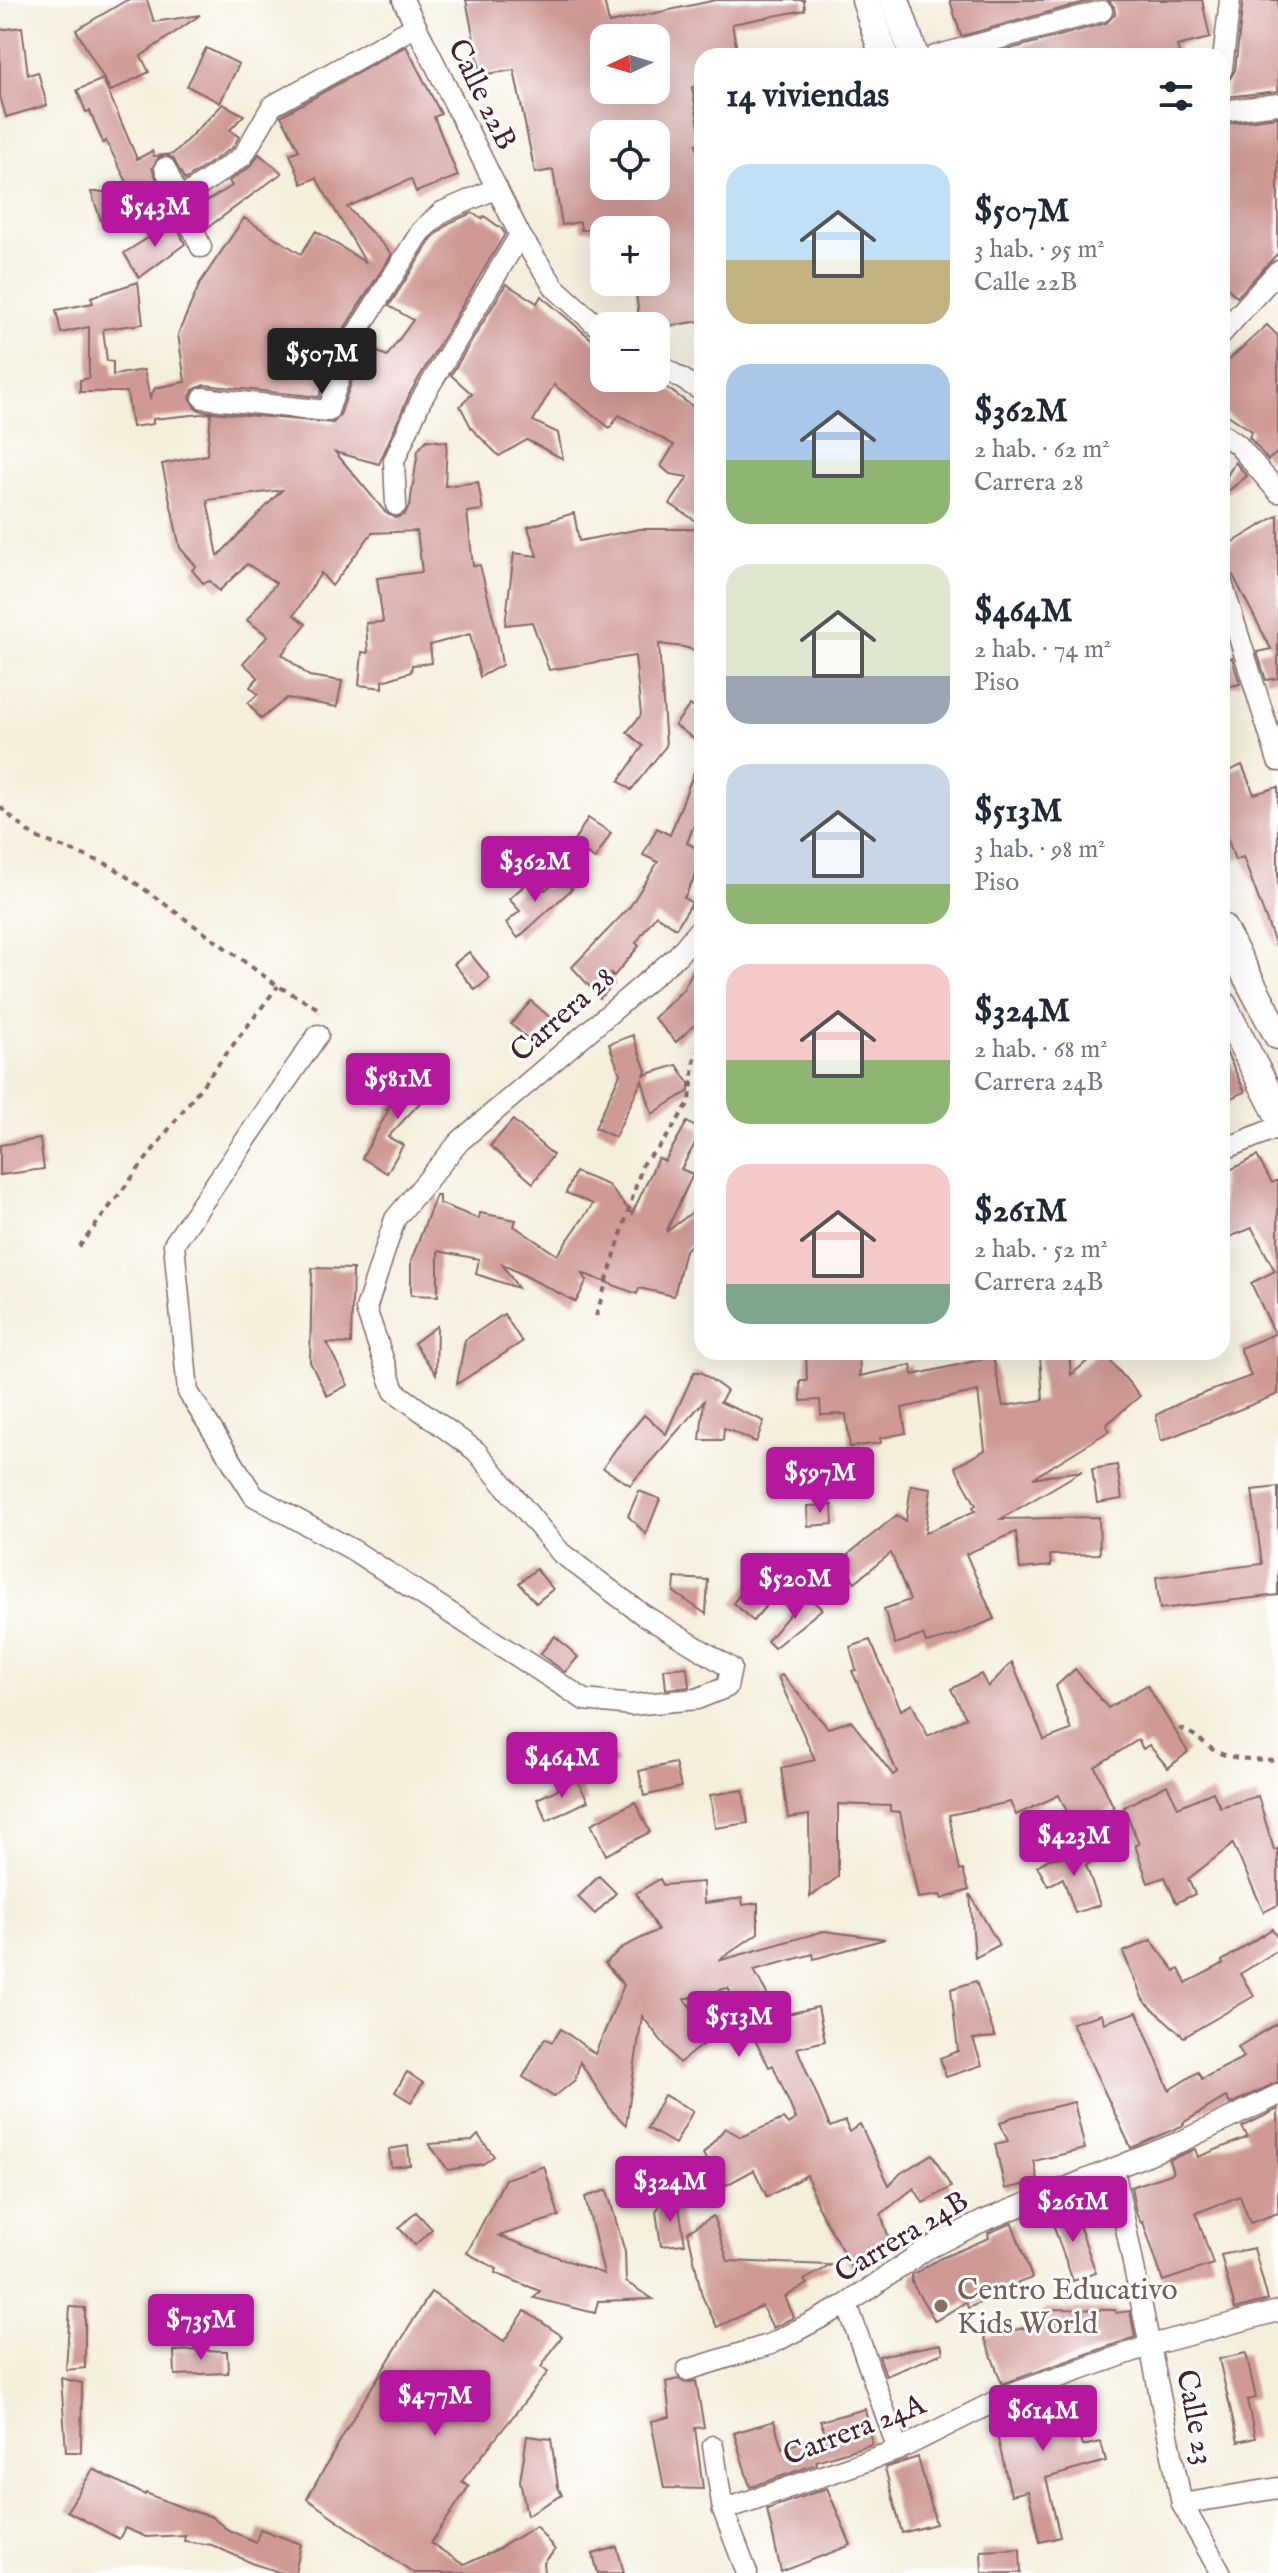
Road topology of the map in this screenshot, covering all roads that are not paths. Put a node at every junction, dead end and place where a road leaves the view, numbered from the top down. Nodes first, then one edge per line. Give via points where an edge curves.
1 (403, 0) edge
2 (866, 0) edge
3 (895, 0) edge
4 (1230, 0) edge
5 (1102, 11) dead end
6 (416, 26) junction
7 (881, 48) edge
8 (911, 48) edge
9 (965, 48) edge
10 (1224, 48) edge
11 (1278, 104) edge
12 (1230, 110) edge
13 (165, 168) dead end
14 (497, 188) junction
15 (180, 199) junction
16 (520, 235) junction
17 (201, 247) dead end
18 (1278, 271) edge
19 (590, 319) edge
20 (1230, 324) edge
21 (670, 372) edge
22 (694, 386) edge
23 (203, 398) dead end
24 (1230, 439) edge
25 (1278, 492) edge
26 (396, 505) dead end
27 (1230, 608) edge
28 (1278, 761) edge
29 (694, 936) edge
30 (1230, 944) edge
31 (1230, 1020) edge
32 (318, 1035) road end
33 (1278, 1035) edge
34 (1278, 1113) edge
35 (1278, 1127) edge
36 (1230, 1147) edge
37 (1278, 2095) edge
38 (1114, 2169) junction
39 (847, 2304) junction
40 (1278, 2311) edge
41 (1151, 2345) junction
42 (687, 2370) dead end
43 (713, 2446) dead end
44 (898, 2450) junction
45 (1278, 2488) edge
46 (1182, 2504) junction
47 (723, 2510) junction
48 (747, 2573) edge
49 (1221, 2573) edge

1 - 6 street, Calle 22B
2 - 7 main road
3 - 8 main road
4 - 10 street
5 - 9 street
6 - 14 street, Calle 22B
6 - 15 street, Calle 22B via 272,106 243,156
11 - 12 street
13 - 15 street
14 - 16 street, Calle 22B
14 - 23 street, Calle 22B via 442,212 422,230 353,339 328,411
15 - 17 street
16 - 19 street, Calle 22B via 555,288
16 - 26 street via 421,400 394,461
18 - 20 street
21 - 22 street
24 - 25 street
27 - 28 street
29 - 32 street, Carrera 28 via 460,1141 395,1219 366,1309 394,1391 476,1451 561,1553 642,1614 731,1668 727,1687 697,1699 631,1705 585,1700 353,1550 254,1496 188,1392 174,1244
30 - 33 main road
31 - 34 main road
35 - 36 street
37 - 38 street, Carrera 24B
38 - 39 street, Carrera 24B via 925,2250
38 - 41 street, Calle 23
39 - 42 street, Carrera 24B via 771,2344
39 - 44 street
40 - 41 street, Carrera 24A
41 - 44 street, Carrera 24A via 1006,2396
41 - 46 street, Calle 23
43 - 47 street
44 - 47 street, Carrera 24A
45 - 46 street
46 - 49 street, Calle 23
47 - 48 street

